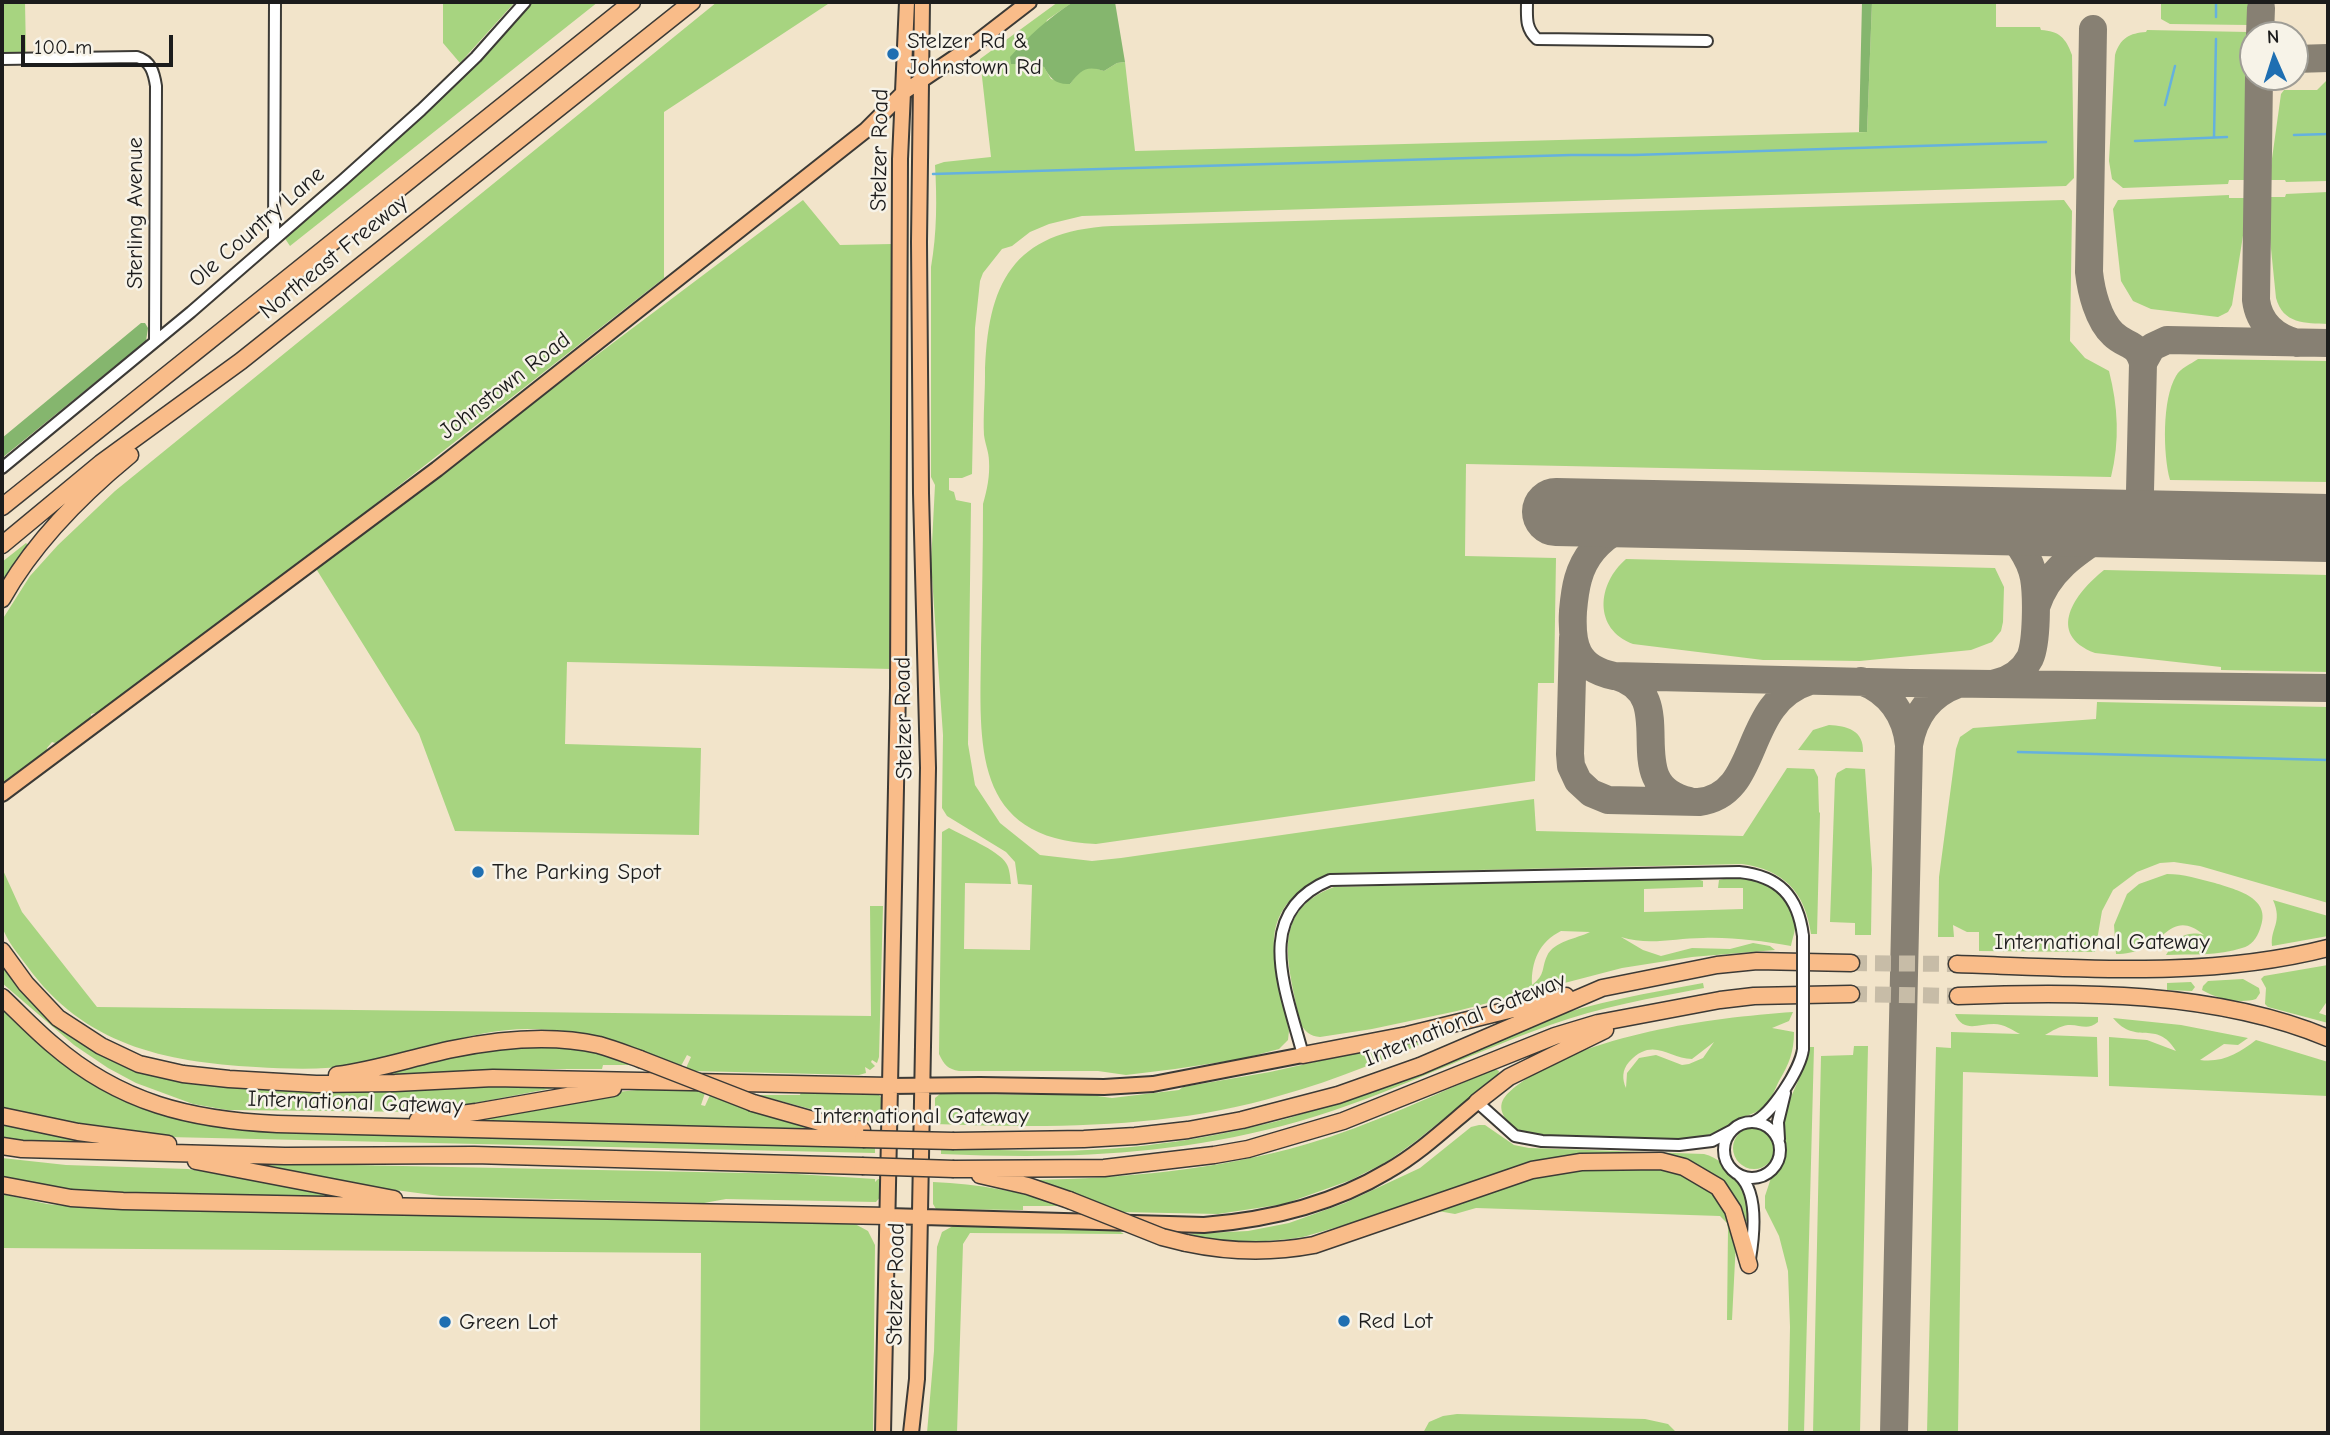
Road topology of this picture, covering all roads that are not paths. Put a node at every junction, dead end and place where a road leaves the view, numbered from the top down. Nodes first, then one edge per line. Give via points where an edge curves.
1 (275, 2) edge
2 (525, 2) edge
3 (632, 2) edge
4 (692, 2) edge
5 (907, 2) edge
6 (922, 2) edge
7 (1029, 2) edge
8 (1527, 2) edge
9 (1707, 41) dead end
10 (2, 59) edge
11 (922, 81) junction
12 (904, 92) junction
13 (274, 239) junction
14 (155, 341) junction
15 (241, 360) junction
16 (2, 468) edge
17 (30, 483) junction
18 (2, 501) edge
19 (2, 507) edge
20 (2, 545) edge
21 (2, 599) edge
22 (2, 794) edge
23 (2328, 948) edge
24 (2, 951) edge
25 (1851, 963) tunnel mouth
26 (1958, 964) tunnel mouth
27 (1602, 988) junction
28 (1851, 994) tunnel mouth
29 (1958, 996) tunnel mouth
30 (2, 997) edge
31 (2246, 1013) junction
32 (1647, 1014) junction
33 (2328, 1027) edge
34 (2328, 1038) edge
35 (1303, 1055) junction
36 (265, 1080) junction
37 (1790, 1081) junction
38 (648, 1083) junction
39 (890, 1086) junction
40 (922, 1086) junction
41 (1477, 1102) junction
42 (2, 1116) edge
43 (1751, 1122) junction
44 (367, 1126) junction
45 (1731, 1131) junction
46 (862, 1135) junction
47 (1679, 1144) junction
48 (1780, 1144) junction
49 (2, 1146) edge
50 (22, 1149) junction
51 (403, 1155) junction
52 (1726, 1159) junction
53 (954, 1169) junction
54 (1739, 1175) junction
55 (2, 1185) edge
56 (450, 1207) junction
57 (888, 1216) junction
58 (921, 1218) junction
59 (1749, 1265) joint
60 (883, 1433) edge
61 (911, 1433) edge

1 - 13 street
2 - 13 street, Ole Country Lane via 421,110
3 - 17 highway, Northeast Freeway
4 - 15 highway, Northeast Freeway
5 - 12 main road, Stelzer Road
6 - 11 main road, Stelzer Road
7 - 11 main road, Johnstown Road
8 - 9 street via 1529,32 1536,38
10 - 14 street, Sterling Avenue via 137,57 154,73
11 - 12 main road, Johnstown Road
11 - 40 main road, Stelzer Road via 921,493 928,768
12 - 22 main road, Johnstown Road via 866,130 443,464
12 - 39 main road, Stelzer Road
13 - 14 street, Ole Country Lane
14 - 16 street, Ole Country Lane
15 - 20 highway, Northeast Freeway via 102,463
15 - 21 highway via 62,516
17 - 18 highway
17 - 19 highway, Northeast Freeway
23 - 26 highway, International Gateway via 2258,961 2160,970
24 - 36 highway via 58,1018 101,1046 139,1064 183,1074
25 - 27 highway, International Gateway via 1717,965
27 - 35 highway
27 - 46 highway, International Gateway, bridge via 1420,1066 1338,1095 1242,1120 1084,1139 906,1140
28 - 32 highway via 1754,996
29 - 31 highway via 2125,997
30 - 44 highway, International Gateway via 55,1047 91,1073 153,1104 215,1120
31 - 33 highway
31 - 34 highway
32 - 41 highway via 1557,1052 1509,1077
32 - 53 highway via 1555,1036 1343,1121 1248,1149 1104,1168
35 - 37 street, bridge via 1283,976 1280,938 1296,902 1329,880 1740,872 1768,878 1797,908 1803,936 1803,1049
35 - 40 main road via 1153,1084
36 - 38 highway via 316,1084 493,1079
36 - 46 highway, bridge via 360,1072 453,1049 546,1039 598,1045 753,1102
37 - 43 street via 1766,1114
37 - 48 street via 1778,1122
38 - 39 highway
38 - 44 highway
39 - 40 main road
39 - 57 main road, Stelzer Road
40 - 58 main road, Stelzer Road
41 - 47 street via 1510,1133 1524,1139
41 - 58 main road via 1389,1171 1309,1205 1243,1222
42 - 51 highway via 160,1143
43 - 45 street
43 - 48 street via 1773,1130
44 - 46 highway, International Gateway
45 - 47 street via 1712,1141
45 - 52 street via 1724,1148
47 - 52 street via 1713,1150
48 - 54 street via 1771,1171 1756,1178
49 - 50 highway
50 - 51 highway
50 - 56 highway via 193,1161
51 - 53 highway, bridge
52 - 54 street
53 - 59 highway, bridge via 1028,1186 1162,1237 1260,1251 1314,1245 1542,1168 1600,1161 1661,1161 1684,1167 1718,1187 1733,1210
54 - 59 street via 1751,1196
55 - 56 highway via 71,1198 123,1201
56 - 57 highway
57 - 58 main road
57 - 60 main road, Stelzer Road
58 - 61 main road, Stelzer Road

